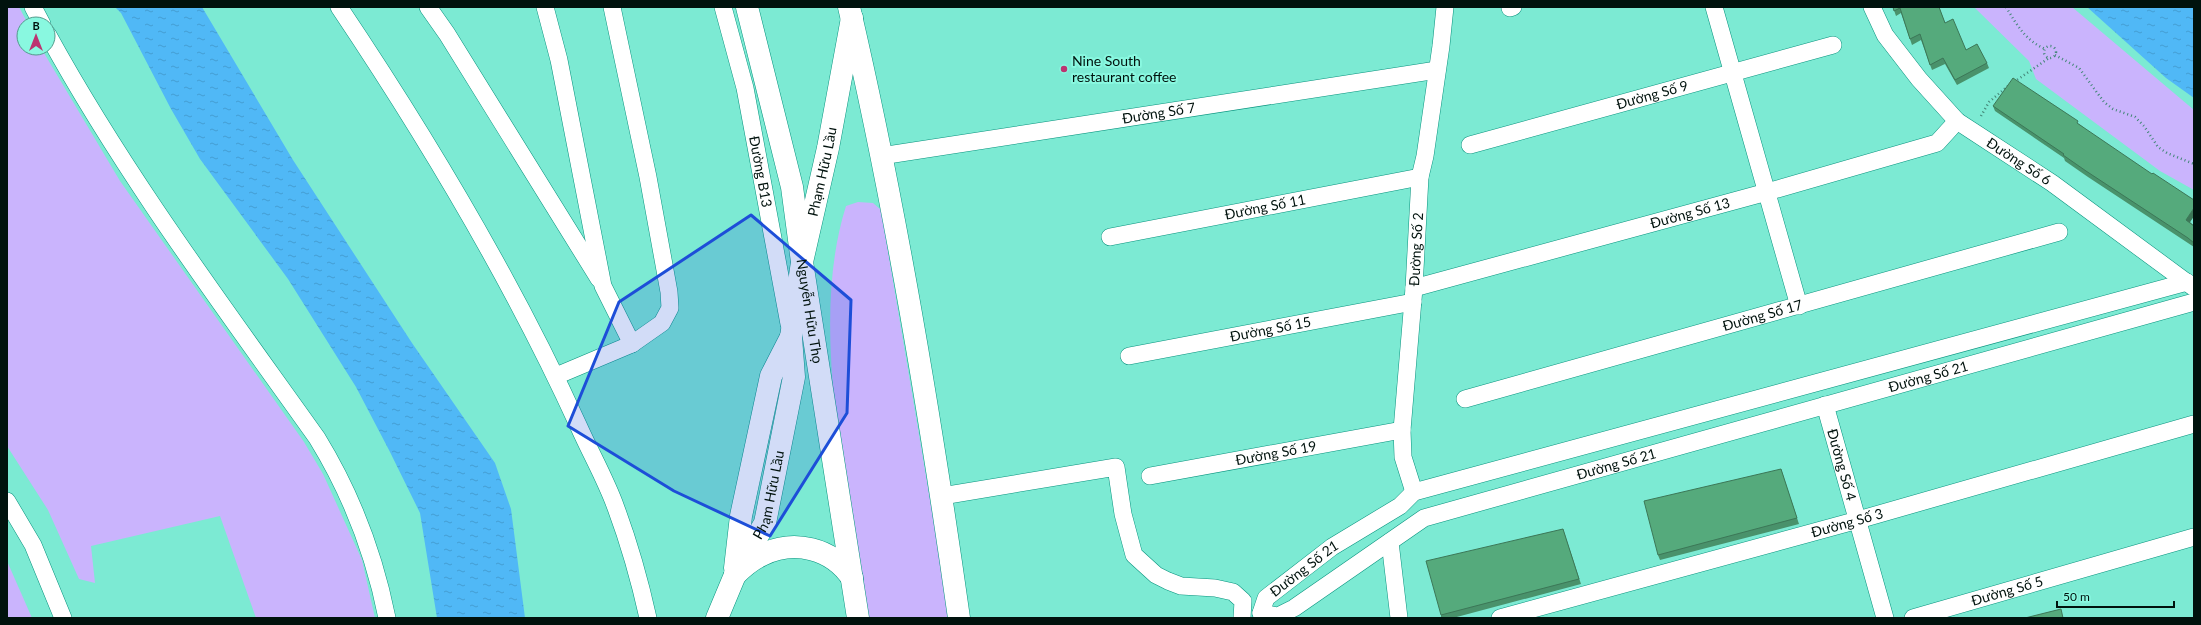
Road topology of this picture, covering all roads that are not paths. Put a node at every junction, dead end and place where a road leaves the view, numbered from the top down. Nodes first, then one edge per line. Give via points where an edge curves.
1 (32, 7) edge
2 (339, 7) edge
3 (428, 7) edge
4 (546, 7) edge
5 (612, 7) edge
6 (723, 7) edge
7 (747, 7) edge
8 (1445, 7) edge
9 (1714, 7) edge
10 (1872, 7) edge
11 (852, 11) edge
12 (37, 16) edge
13 (1833, 45) dead end
14 (56, 49) edge
15 (1437, 70) junction
16 (1733, 73) junction
17 (1957, 121) junction
18 (1470, 144) dead end
19 (881, 156) junction
20 (1420, 177) junction
21 (1767, 192) junction
22 (590, 217) junction
23 (566, 228) junction
24 (2059, 232) dead end
25 (1110, 238) dead end
26 (802, 262) junction
27 (2190, 285) edge
28 (603, 286) junction
29 (1414, 295) junction
30 (2194, 302) edge
31 (1799, 306) junction
32 (791, 337) junction
33 (632, 344) junction
34 (1129, 356) dead end
35 (556, 376) junction
36 (1466, 399) dead end
37 (1825, 405) junction
38 (2194, 424) edge
39 (1402, 430) junction
40 (1150, 476) dead end
41 (1414, 492) junction
42 (942, 496) junction
43 (7, 501) edge
44 (1858, 520) junction
45 (2194, 537) edge
46 (1390, 542) junction
47 (735, 575) junction
48 (852, 578) junction
49 (1257, 615) edge
50 (63, 618) edge
51 (388, 618) edge
52 (648, 618) edge
53 (717, 618) edge
54 (858, 618) edge
55 (959, 618) edge
56 (1242, 618) edge
57 (1399, 618) edge
58 (1500, 618) edge
59 (1885, 618) edge
60 (1913, 618) edge

1 - 12 street
2 - 35 street via 385,76 460,199 504,274
3 - 23 street
4 - 22 street via 560,60
5 - 33 street via 648,177 670,308 662,323
6 - 32 street, Đường B13 via 745,88
7 - 26 main road, Nguyễn Hữu Thọ via 792,187
8 - 15 street, Đường Số 2
9 - 16 street
10 - 17 street, Đường Số 6 via 1890,41 1919,79
11 - 19 main road
11 - 26 main road, Phạm Hữu Lầu via 828,148
13 - 16 street, Đường Số 9
14 - 51 street via 153,207 332,462 361,523
15 - 19 street, Đường Số 7
15 - 20 street, Đường Số 2
16 - 18 street, Đường Số 9
16 - 21 street
17 - 21 street, Đường Số 13 via 1937,143
17 - 27 street, Đường Số 6 via 2052,183
19 - 42 main road
20 - 25 street, Đường Số 11
20 - 29 street, Đường Số 2
21 - 29 street, Đường Số 13
21 - 31 street
22 - 23 street via 580,228
22 - 28 street
23 - 28 street
24 - 31 street, Đường Số 17
26 - 32 main road, Phạm Hữu Lầu
26 - 48 main road, Nguyễn Hữu Thọ
27 - 41 street, Đường Số 21
28 - 33 street
29 - 34 street, Đường Số 15
29 - 39 street, Đường Số 2
30 - 37 street, Đường Số 21
31 - 36 street, Đường Số 17
32 - 47 main road, Phạm Hữu Lầu via 794,377 765,523
33 - 35 street
35 - 52 street via 616,508
37 - 44 street, Đường Số 4
37 - 46 street, Đường Số 21 via 1424,518
38 - 44 street, Đường Số 3
39 - 40 street, Đường Số 19
39 - 41 street, Đường Số 2 via 1403,457
41 - 49 street, Đường Số 21 via 1400,506 1332,547 1266,598
42 - 55 main road
42 - 56 street via 1116,467 1123,514 1134,555 1156,575 1181,586 1233,592 1243,601
43 - 50 street via 33,545
44 - 58 street, Đường Số 3
44 - 59 street, Đường Số 4
45 - 60 street, Đường Số 5
46 - 49 street, Đường Số 21 via 1294,608 1278,616
46 - 57 street
47 - 48 main road via 748,563 774,550 804,548 834,558 844,566
47 - 53 main road, Phạm Hữu Lầu
48 - 54 main road, Nguyễn Hữu Thọ

